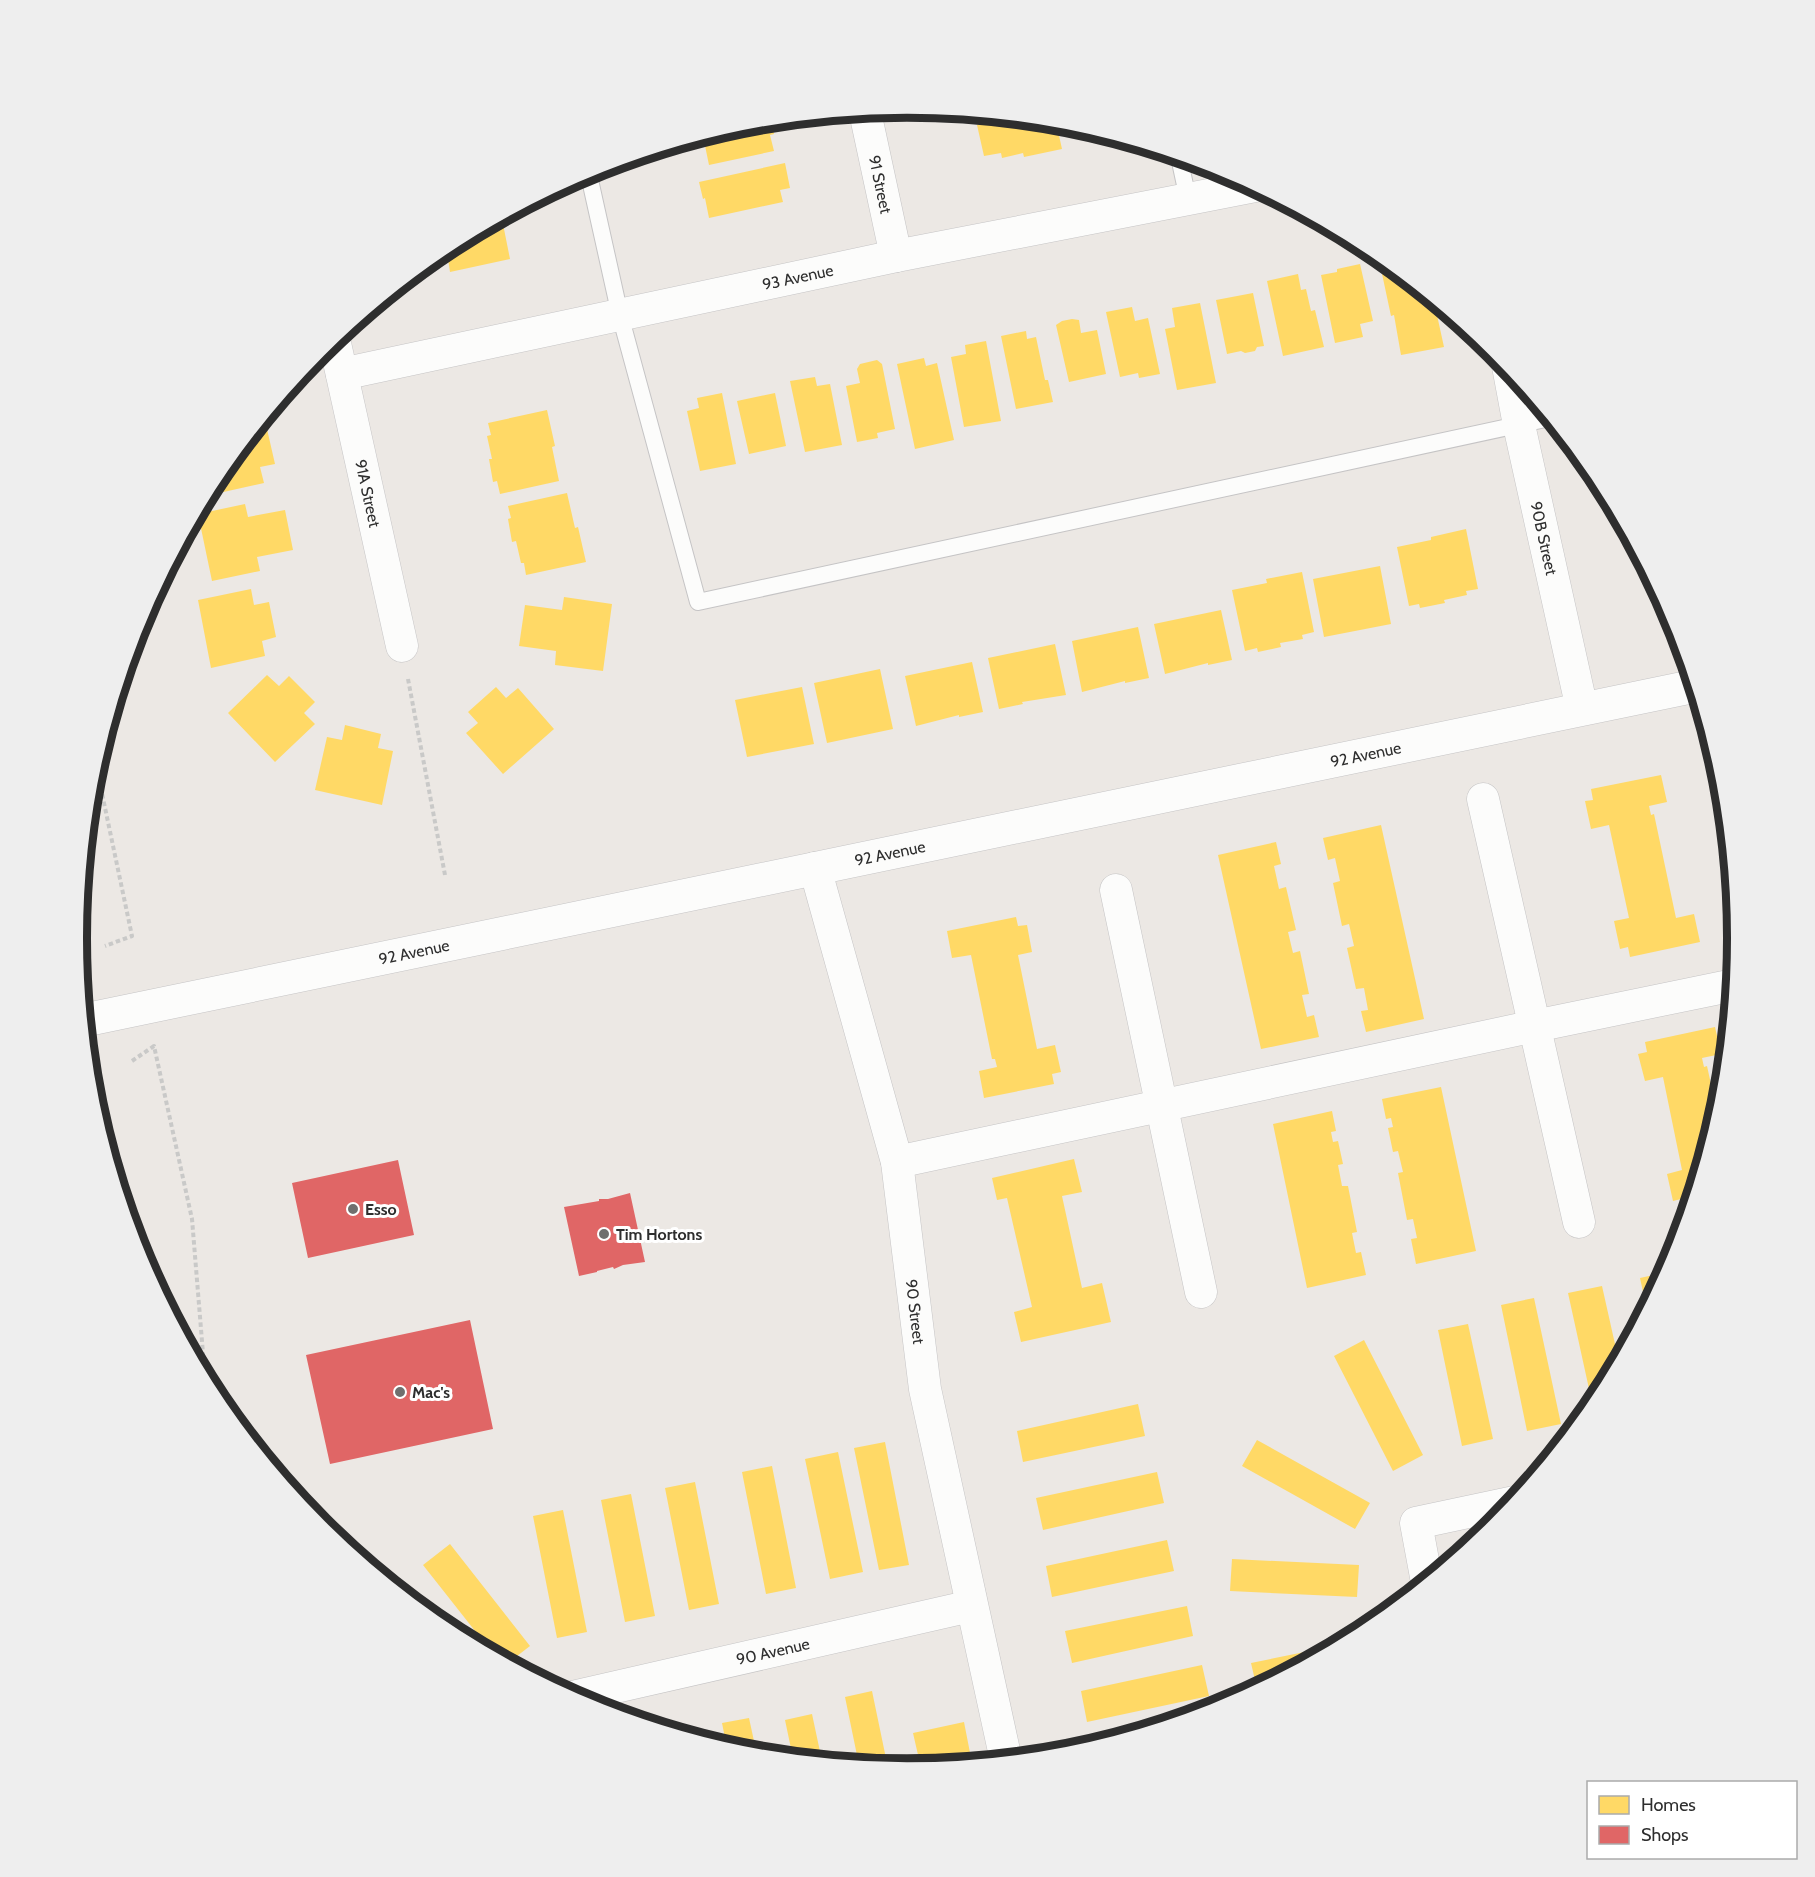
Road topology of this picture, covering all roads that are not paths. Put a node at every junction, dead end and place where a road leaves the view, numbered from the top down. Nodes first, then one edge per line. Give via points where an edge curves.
1 (867, 120) edge
2 (1181, 166) edge
3 (590, 182) edge
4 (1240, 189) edge
5 (1188, 199) junction
6 (896, 256) junction
7 (620, 315) junction
8 (336, 350) edge
9 (342, 374) junction
10 (1511, 384) edge
11 (1542, 420) edge
12 (1518, 425) junction
13 (402, 646) road end
14 (1688, 687) edge
15 (1582, 709) junction
16 (1484, 799) dead end
17 (814, 868) junction
18 (1116, 890) dead end
19 (1726, 987) edge
20 (91, 1019) edge
21 (1534, 1026) junction
22 (1161, 1106) junction
23 (897, 1162) junction
24 (1579, 1222) dead end
25 (1201, 1292) dead end
26 (1501, 1505) edge
27 (1425, 1574) edge
28 (971, 1606) junction
29 (587, 1694) edge
30 (1004, 1753) edge

1 - 6 street, 91 Street
2 - 5 lane
3 - 7 lane
4 - 5 street, 93 Avenue
5 - 6 street, 93 Avenue
6 - 7 street, 93 Avenue
7 - 9 street, 93 Avenue
7 - 12 lane via 698,602
8 - 9 street, 91A Street
9 - 13 street, 91A Street
10 - 12 street, 90B Street
11 - 12 lane
12 - 15 street, 90B Street
14 - 15 street, 92 Avenue
15 - 17 street, 92 Avenue
16 - 21 street
17 - 20 street, 92 Avenue
17 - 23 street, 90 Street
18 - 22 street
19 - 21 street
21 - 22 street
21 - 24 street
22 - 23 street
22 - 25 street
23 - 28 street, 90 Street via 925,1389
26 - 27 street via 1416,1523
28 - 29 street, 90 Avenue
28 - 30 street, 90 Street

